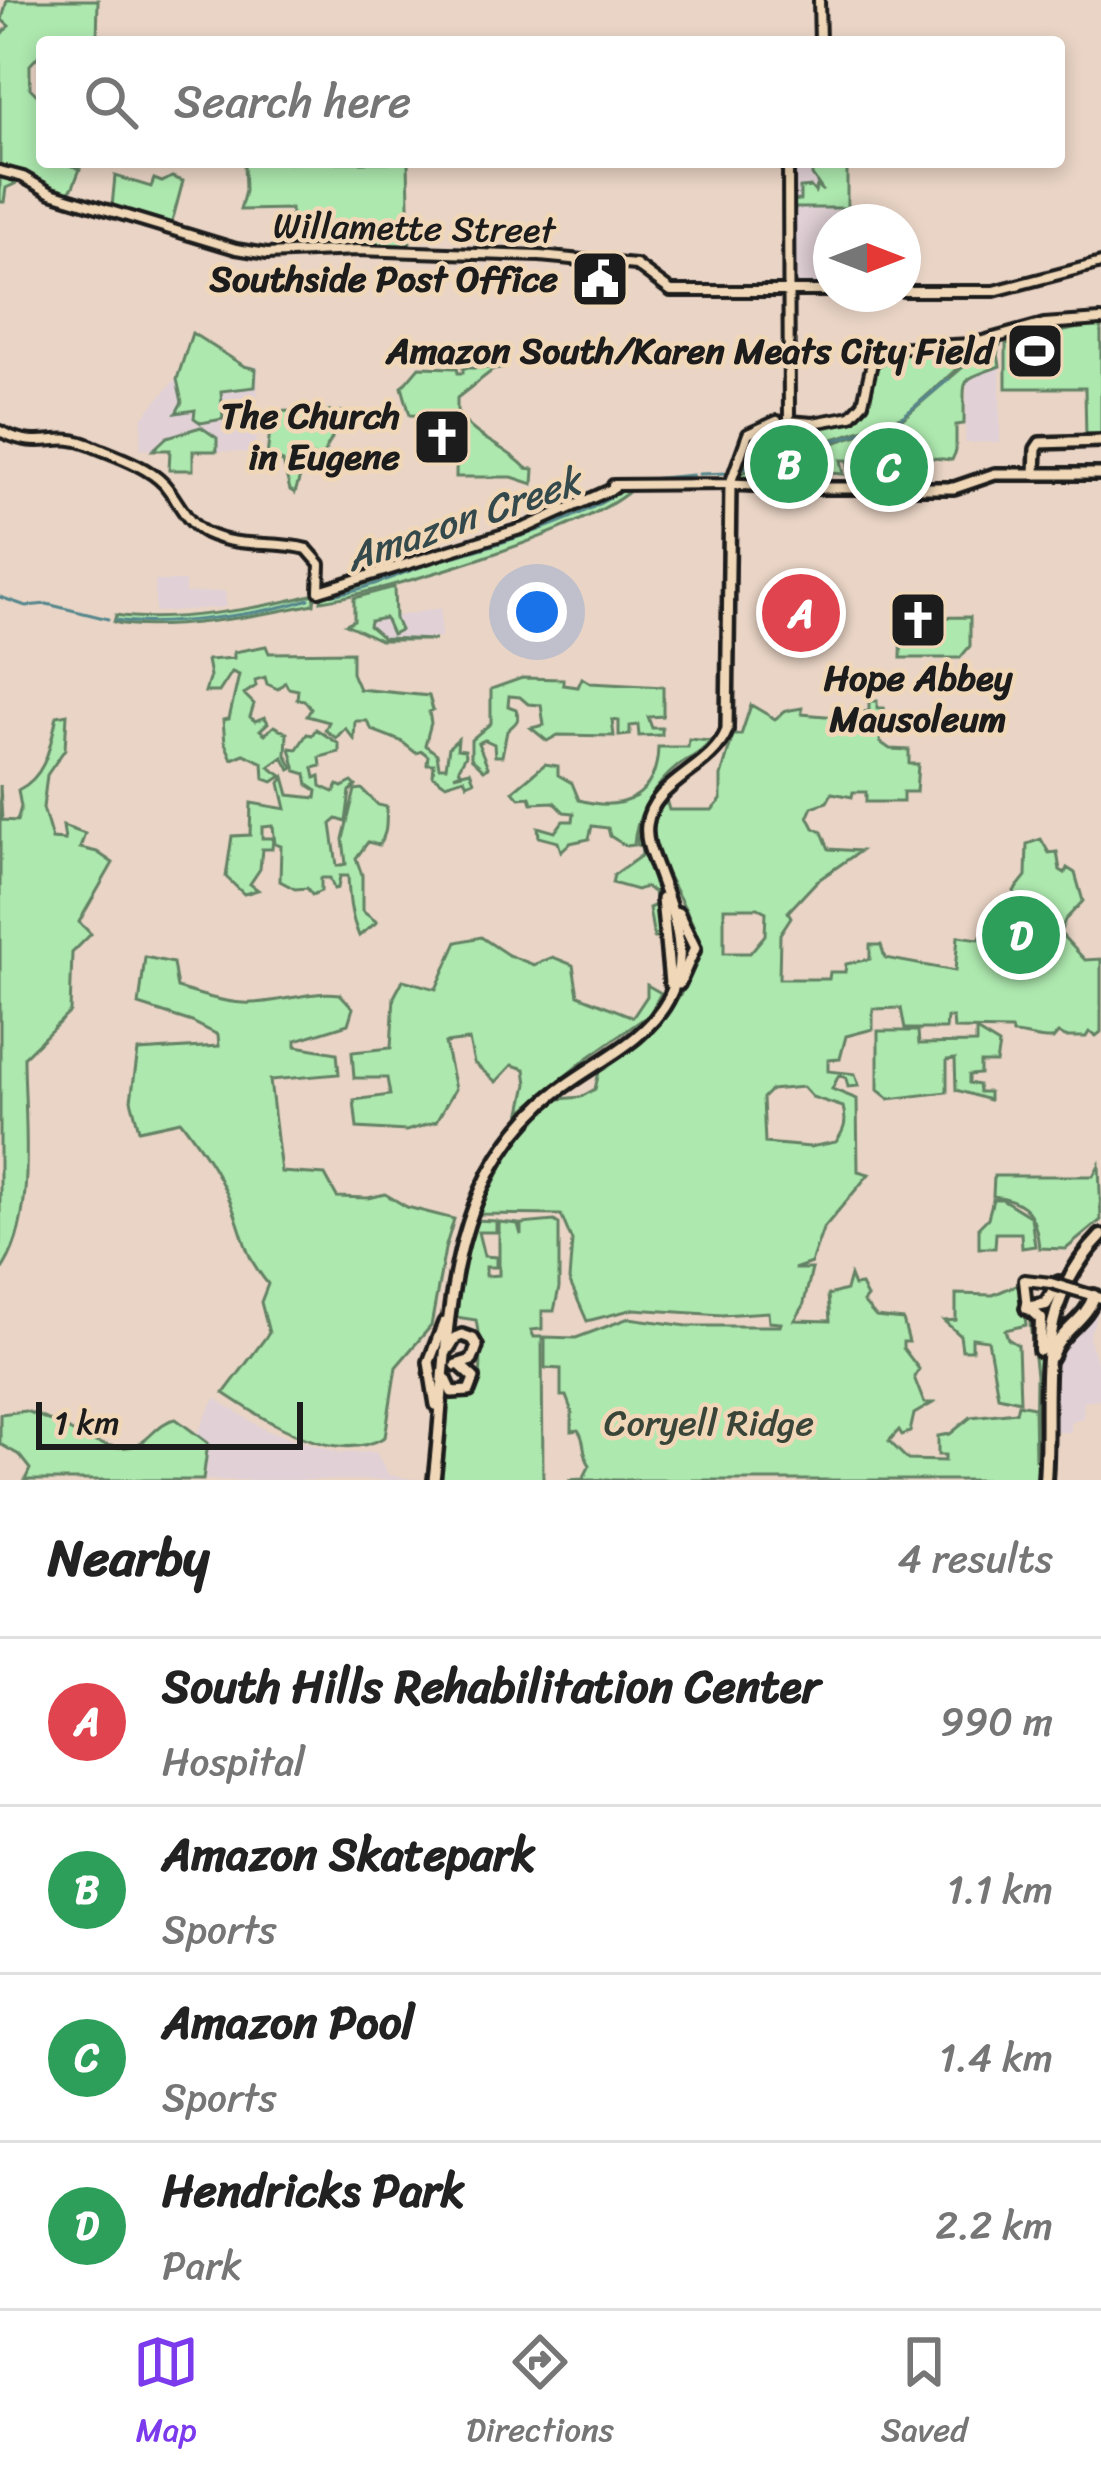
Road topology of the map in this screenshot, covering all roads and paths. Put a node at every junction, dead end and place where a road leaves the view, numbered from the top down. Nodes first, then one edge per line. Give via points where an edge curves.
1 (819, 0) edge
2 (820, 36) edge
3 (788, 168) edge
4 (0, 171) edge
5 (1101, 263) edge
6 (789, 291) junction
7 (813, 291) edge
8 (921, 291) edge
9 (1101, 320) edge
10 (789, 421) junction
11 (0, 431) edge
12 (1101, 441) edge
13 (1032, 470) junction
14 (1101, 474) edge
15 (730, 486) junction
16 (650, 851) junction
17 (664, 1006) junction
18 (652, 1022) junction
19 (1098, 1238) edge
20 (1073, 1266) junction
21 (452, 1289) junction
22 (1088, 1295) edge
23 (1027, 1308) junction
24 (434, 1350) junction
25 (446, 1356) junction
26 (418, 1364) dead end
27 (445, 1371) junction
28 (1044, 1402) junction
29 (436, 1467) junction
30 (434, 1480) edge
31 (1043, 1480) edge

1 - 2 main road
3 - 6 main road
4 - 6 main road, Willamette Street via 248,252 540,256 638,265 671,290
5 - 8 main road via 992,291
6 - 7 main road, Willamette Street
6 - 10 main road
9 - 10 main road via 1044,324 964,346 892,347 870,367 858,410 847,418
10 - 15 main road via 750,432
11 - 15 main road via 28,443 80,441 138,467 214,536 307,549 320,564 319,591 501,536 608,490
12 - 13 main road via 1044,441
13 - 14 main road
13 - 15 main road via 954,488
15 - 16 main road via 727,730 716,751 655,804 646,827
16 - 17 main road via 680,940 679,970
16 - 17 main road via 695,946
16 - 18 main road via 671,968
17 - 18 main road
18 - 21 main road via 555,1093 501,1151 469,1216
19 - 20 highway
19 - 22 highway via 1064,1301 1067,1311 1085,1311
19 - 28 highway via 1053,1317
20 - 23 highway via 1046,1304
20 - 28 highway via 1047,1325
21 - 24 main road
21 - 25 main road
22 - 23 main road, bridge via 1024,1280
22 - 28 highway via 1087,1312 1055,1345
23 - 28 highway via 1042,1323
24 - 26 main road
24 - 29 main road
25 - 27 main road
25 - 27 main road via 458,1336 477,1346 472,1360 456,1365 472,1374 470,1391 452,1392
27 - 29 main road
28 - 31 highway
29 - 30 main road

